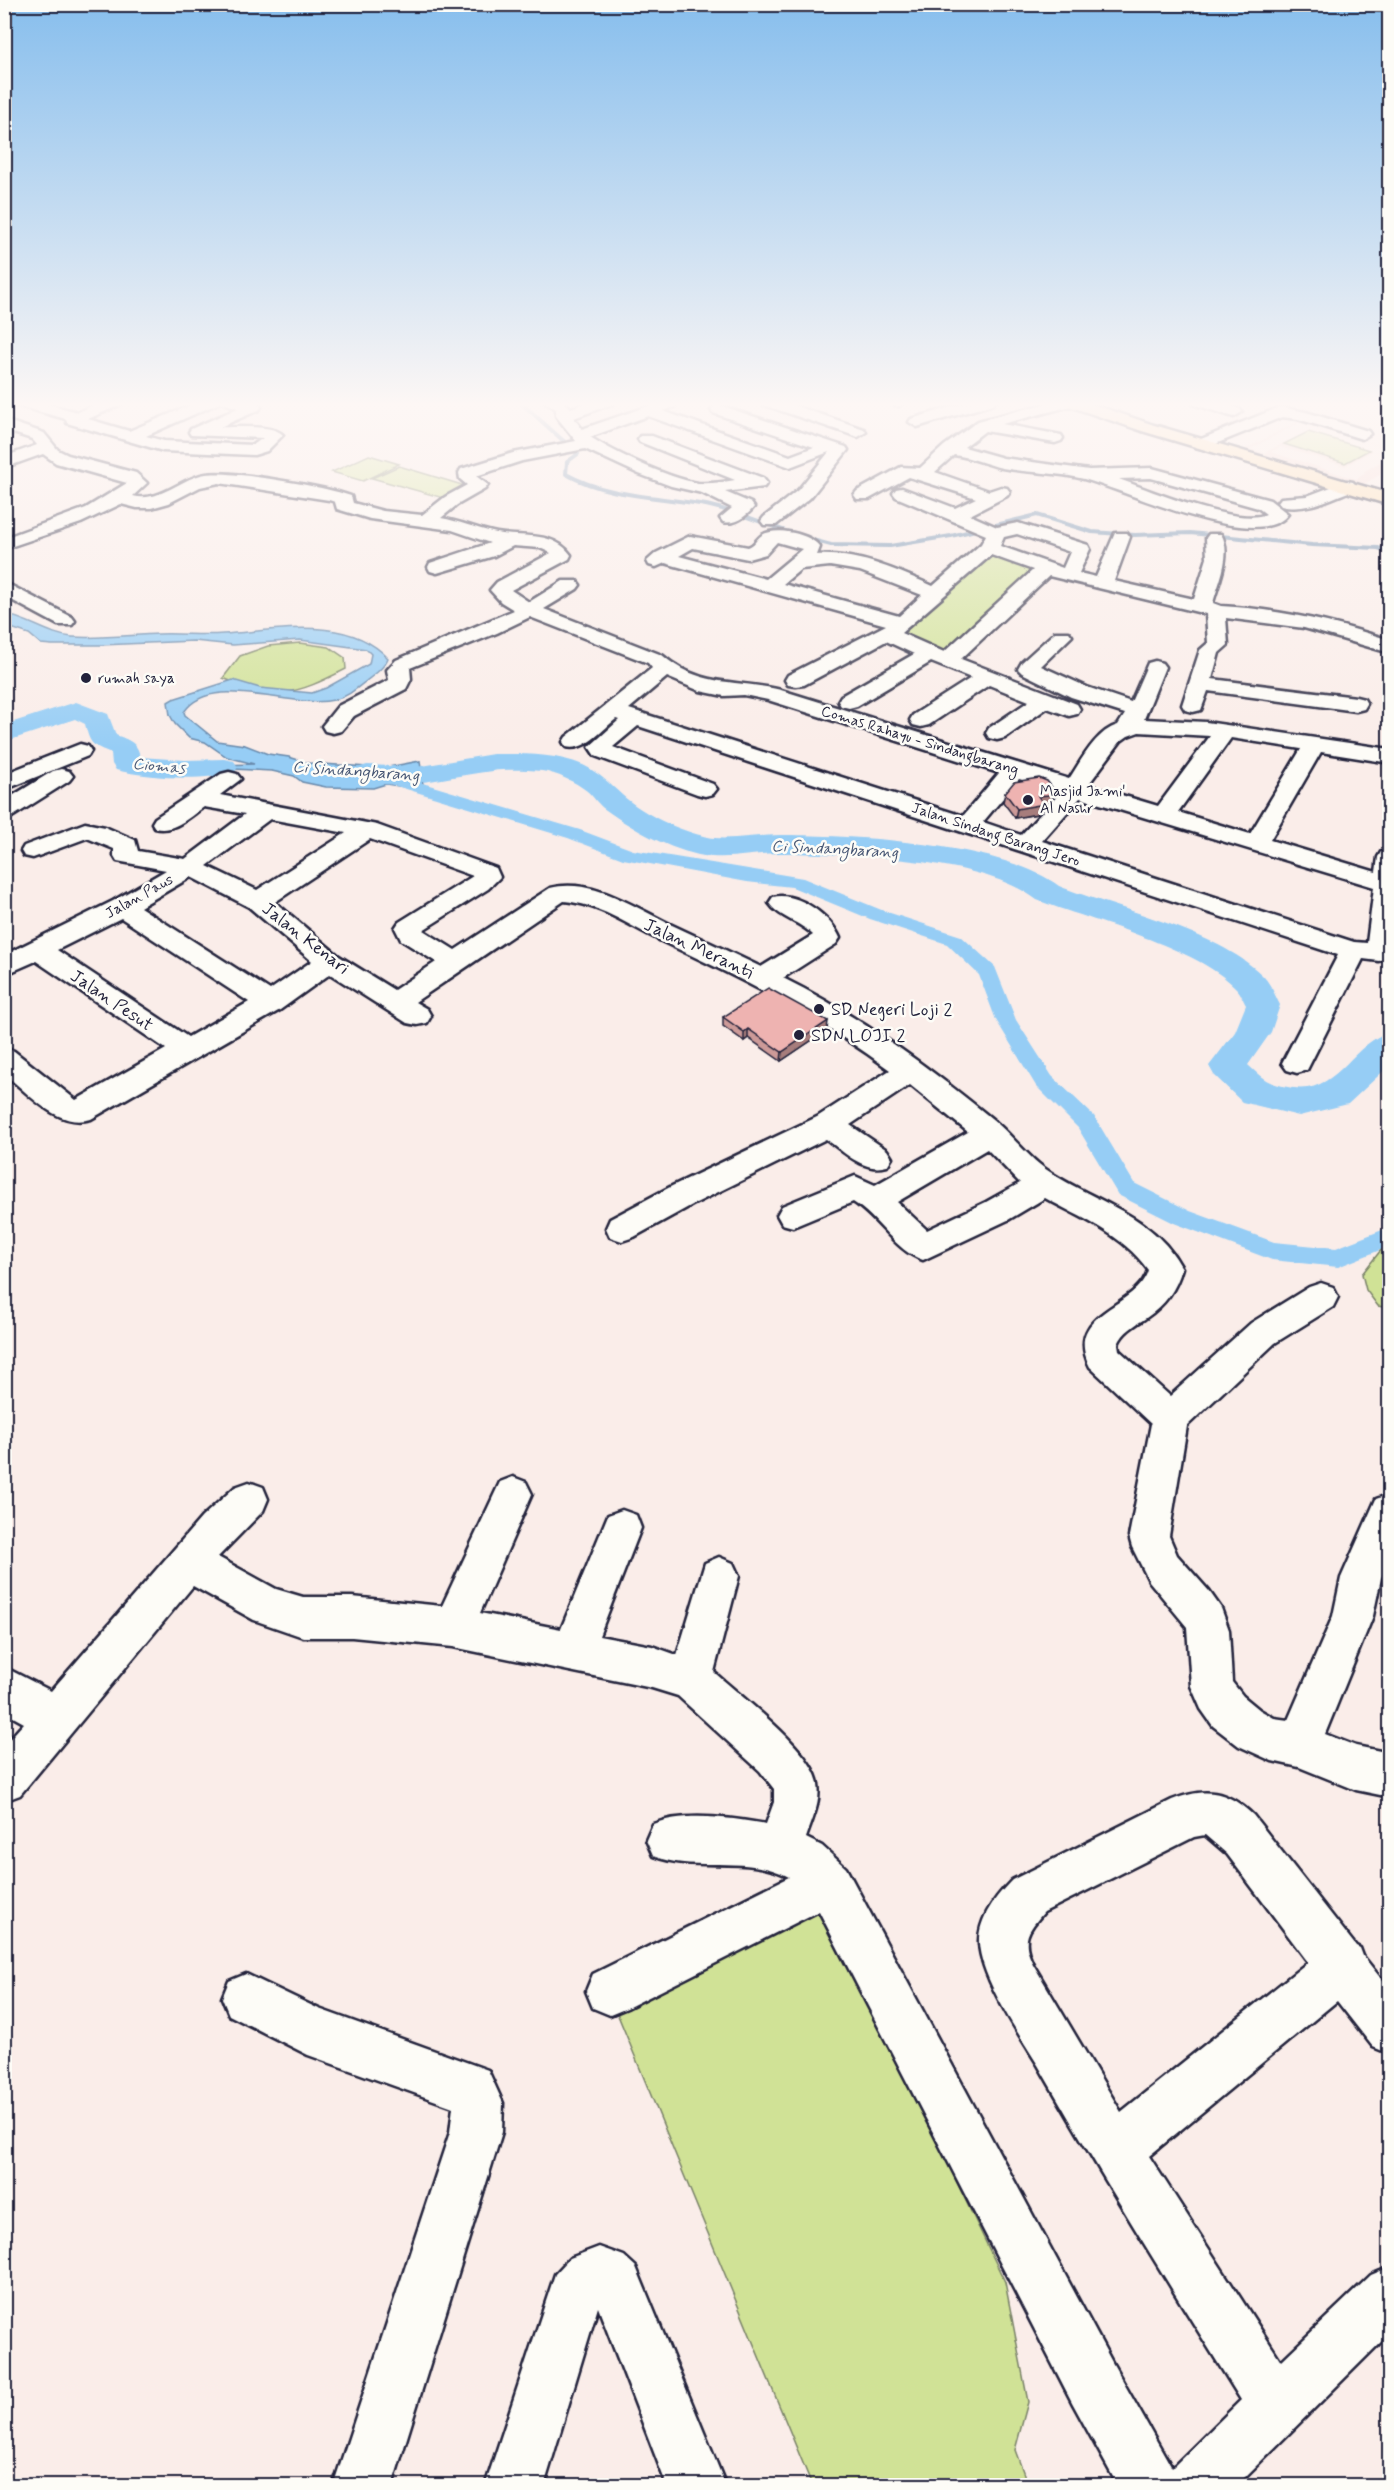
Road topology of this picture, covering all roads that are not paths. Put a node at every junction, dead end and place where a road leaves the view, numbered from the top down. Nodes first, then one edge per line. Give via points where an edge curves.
1 (77, 517) edge
2 (389, 517) edge
3 (432, 517) edge
4 (775, 517) edge
5 (960, 517) edge
6 (1222, 517) edge
7 (1273, 517) edge
8 (770, 521) dead end
9 (426, 522) junction
10 (988, 534) junction
11 (1121, 537) dead end
12 (1215, 538) dead end
13 (512, 539) junction
14 (4, 544) edge
15 (793, 565) junction
16 (437, 567) dead end
17 (4, 568) edge
18 (1046, 568) junction
19 (1068, 576) junction
20 (1103, 584) junction
21 (570, 585) dead end
22 (771, 585) junction
23 (7, 589) edge
24 (936, 594) junction
25 (1209, 609) junction
26 (529, 610) junction
27 (64, 621) dead end
28 (894, 629) junction
29 (1062, 636) dead end
30 (1389, 647) edge
31 (938, 657) junction
32 (1155, 667) dead end
33 (665, 668) junction
34 (987, 677) junction
35 (796, 680) dead end
36 (1202, 684) junction
37 (1044, 700) junction
38 (849, 701) dead end
39 (1356, 704) dead end
40 (1069, 709) dead end
41 (624, 714) junction
42 (1133, 719) junction
43 (921, 720) dead end
44 (333, 726) dead end
45 (1185, 727) junction
46 (1224, 731) junction
47 (997, 733) dead end
48 (574, 742) dead end
49 (1314, 745) junction
50 (1389, 756) edge
51 (1015, 769) junction
52 (229, 779) dead end
53 (4, 783) edge
54 (705, 789) dead end
55 (1074, 789) junction
56 (201, 799) junction
57 (265, 811) junction
58 (4, 812) edge
59 (1164, 815) junction
60 (164, 823) dead end
61 (969, 825) junction
62 (368, 830) junction
63 (1257, 842) junction
64 (1026, 843) junction
65 (33, 852) dead end
66 (190, 867) junction
67 (1388, 870) edge
68 (258, 901) junction
69 (782, 903) dead end
70 (122, 907) junction
71 (38, 950) junction
72 (1374, 955) edge
73 (329, 962) junction
74 (455, 962) junction
75 (4, 966) edge
76 (762, 978) junction
77 (270, 1003) junction
78 (407, 1009) joint
79 (187, 1050) junction
80 (4, 1058) edge
81 (1297, 1063) dead end
82 (909, 1071) junction
83 (828, 1125) junction
84 (990, 1133) junction
85 (876, 1158) dead end
86 (1045, 1183) junction
87 (875, 1200) junction
88 (793, 1215) dead end
89 (622, 1228) dead end
90 (1321, 1297) dead end
91 (1170, 1419) junction
92 (513, 1494) dead end
93 (249, 1499) dead end
94 (1389, 1511) edge
95 (622, 1528) dead end
96 (189, 1561) junction
97 (719, 1576) dead end
98 (453, 1627) junction
99 (572, 1652) junction
100 (691, 1680) junction
101 (4, 1688) edge
102 (55, 1717) junction
103 (1299, 1745) junction
104 (1389, 1775) edge
105 (4, 1779) edge
106 (669, 1840) dead end
107 (779, 1851) junction
108 (830, 1884) junction
109 (1343, 1965) junction
110 (610, 1991) dead end
111 (246, 1998) dead end
112 (1389, 2030) edge
113 (1115, 2150) junction
114 (1389, 2294) edge
115 (1277, 2406) junction
116 (362, 2486) edge
117 (514, 2486) edge
118 (697, 2486) edge
119 (1150, 2486) edge
120 (1194, 2486) edge

1 - 14 street
2 - 9 street
3 - 9 street
4 - 8 street
5 - 10 street
6 - 7 street via 1264,522
9 - 13 street
10 - 18 street
10 - 19 street via 1018,528 1081,549
10 - 24 street
11 - 20 street
12 - 25 street
13 - 16 street via 487,552
13 - 26 street, Comas Rahayu - Sindangbarang via 545,544 562,552 545,569 500,591
15 - 22 street
15 - 22 street via 811,547 776,536 753,553 696,542 686,543 655,561
15 - 24 street via 820,560 856,563
17 - 23 street via 22,580
18 - 19 street
18 - 31 street
19 - 20 street
20 - 25 street
21 - 26 street
22 - 28 street via 892,620
23 - 27 street
24 - 28 street
25 - 30 street via 1297,620
25 - 36 street via 1218,645 1210,650
26 - 33 street, Comas Rahayu - Sindangbarang via 655,659
26 - 44 street via 403,664 398,670 398,684 350,709
28 - 31 street
28 - 35 street
29 - 42 street via 1029,669
31 - 34 street
31 - 38 street
32 - 42 street
33 - 41 street
33 - 51 street, Comas Rahayu - Sindangbarang via 700,685 773,695
34 - 37 street
34 - 43 street
36 - 39 street
36 - 45 street
37 - 40 street
37 - 47 street
41 - 48 street
41 - 54 street via 600,747 603,751
41 - 61 street, Jalan Sindang Barang Jero
42 - 45 street
42 - 55 street via 1111,739
45 - 46 street
46 - 49 street
46 - 59 street
49 - 50 street
49 - 63 street
51 - 55 street, Comas Rahayu - Sindangbarang
51 - 61 street
52 - 56 street
53 - 58 street via 76,760
55 - 59 street, Comas Rahayu - Sindangbarang
55 - 64 street
56 - 57 street
56 - 60 street
57 - 62 street
57 - 66 street, Jalan Paus
59 - 63 street, Comas Rahayu - Sindangbarang
61 - 64 street, Jalan Sindang Barang Jero
62 - 68 street
62 - 74 street via 487,873 479,884 408,928 410,934
63 - 67 street, Comas Rahayu - Sindangbarang
64 - 72 street, Jalan Sindang Barang Jero
65 - 66 street, Jalan Kenari via 85,830 126,845 126,856
66 - 68 street, Jalan Kenari
66 - 70 street, Jalan Paus
67 - 72 street
68 - 73 street, Jalan Kenari
69 - 76 street via 818,926 827,938
70 - 71 street, Jalan Paus
70 - 77 street
71 - 75 street, Jalan Paus
71 - 79 street, Jalan Pesut
72 - 81 street via 1351,957
73 - 77 street
73 - 78 street, Jalan Kenari
74 - 76 street, Jalan Meranti via 559,892 605,902
74 - 78 street, Jalan Meranti
76 - 82 street, Jalan Meranti via 834,1018
77 - 79 street
79 - 80 street via 75,1111
82 - 83 street
82 - 84 street, Jalan Meranti
83 - 85 street
83 - 89 street
84 - 86 street, Jalan Meranti via 1010,1150 1017,1162
84 - 87 street
86 - 87 street via 924,1247
86 - 91 street, Jalan Meranti via 1132,1232 1148,1245 1165,1268 1160,1285 1109,1328 1100,1344 1102,1357
87 - 88 street via 855,1188
90 - 91 street via 1263,1333
91 - 103 street via 1149,1536 1151,1551 1203,1615 1208,1630 1211,1684 1220,1701 1254,1730
92 - 98 street
93 - 96 street
94 - 103 street via 1361,1578 1353,1616
95 - 99 street
96 - 98 street via 268,1606 303,1617 352,1617
96 - 102 street
97 - 100 street
98 - 99 street
99 - 100 street via 652,1667
100 - 107 street via 775,1756 796,1782 796,1802
101 - 102 street
102 - 105 street
103 - 104 street via 1358,1769
106 - 107 street via 752,1845
107 - 108 street via 801,1859
108 - 110 street
108 - 119 street
109 - 112 street
109 - 113 street
109 - 113 street via 1243,1838 1216,1814 1201,1812 1188,1816 1028,1896 1013,1911 1006,1926 1001,1941 1005,1958
111 - 116 street via 308,2030 470,2088 478,2103 476,2132
113 - 115 street
114 - 115 street
115 - 120 street
117 - 118 street via 574,2293 591,2275 599,2274 610,2277 617,2286

